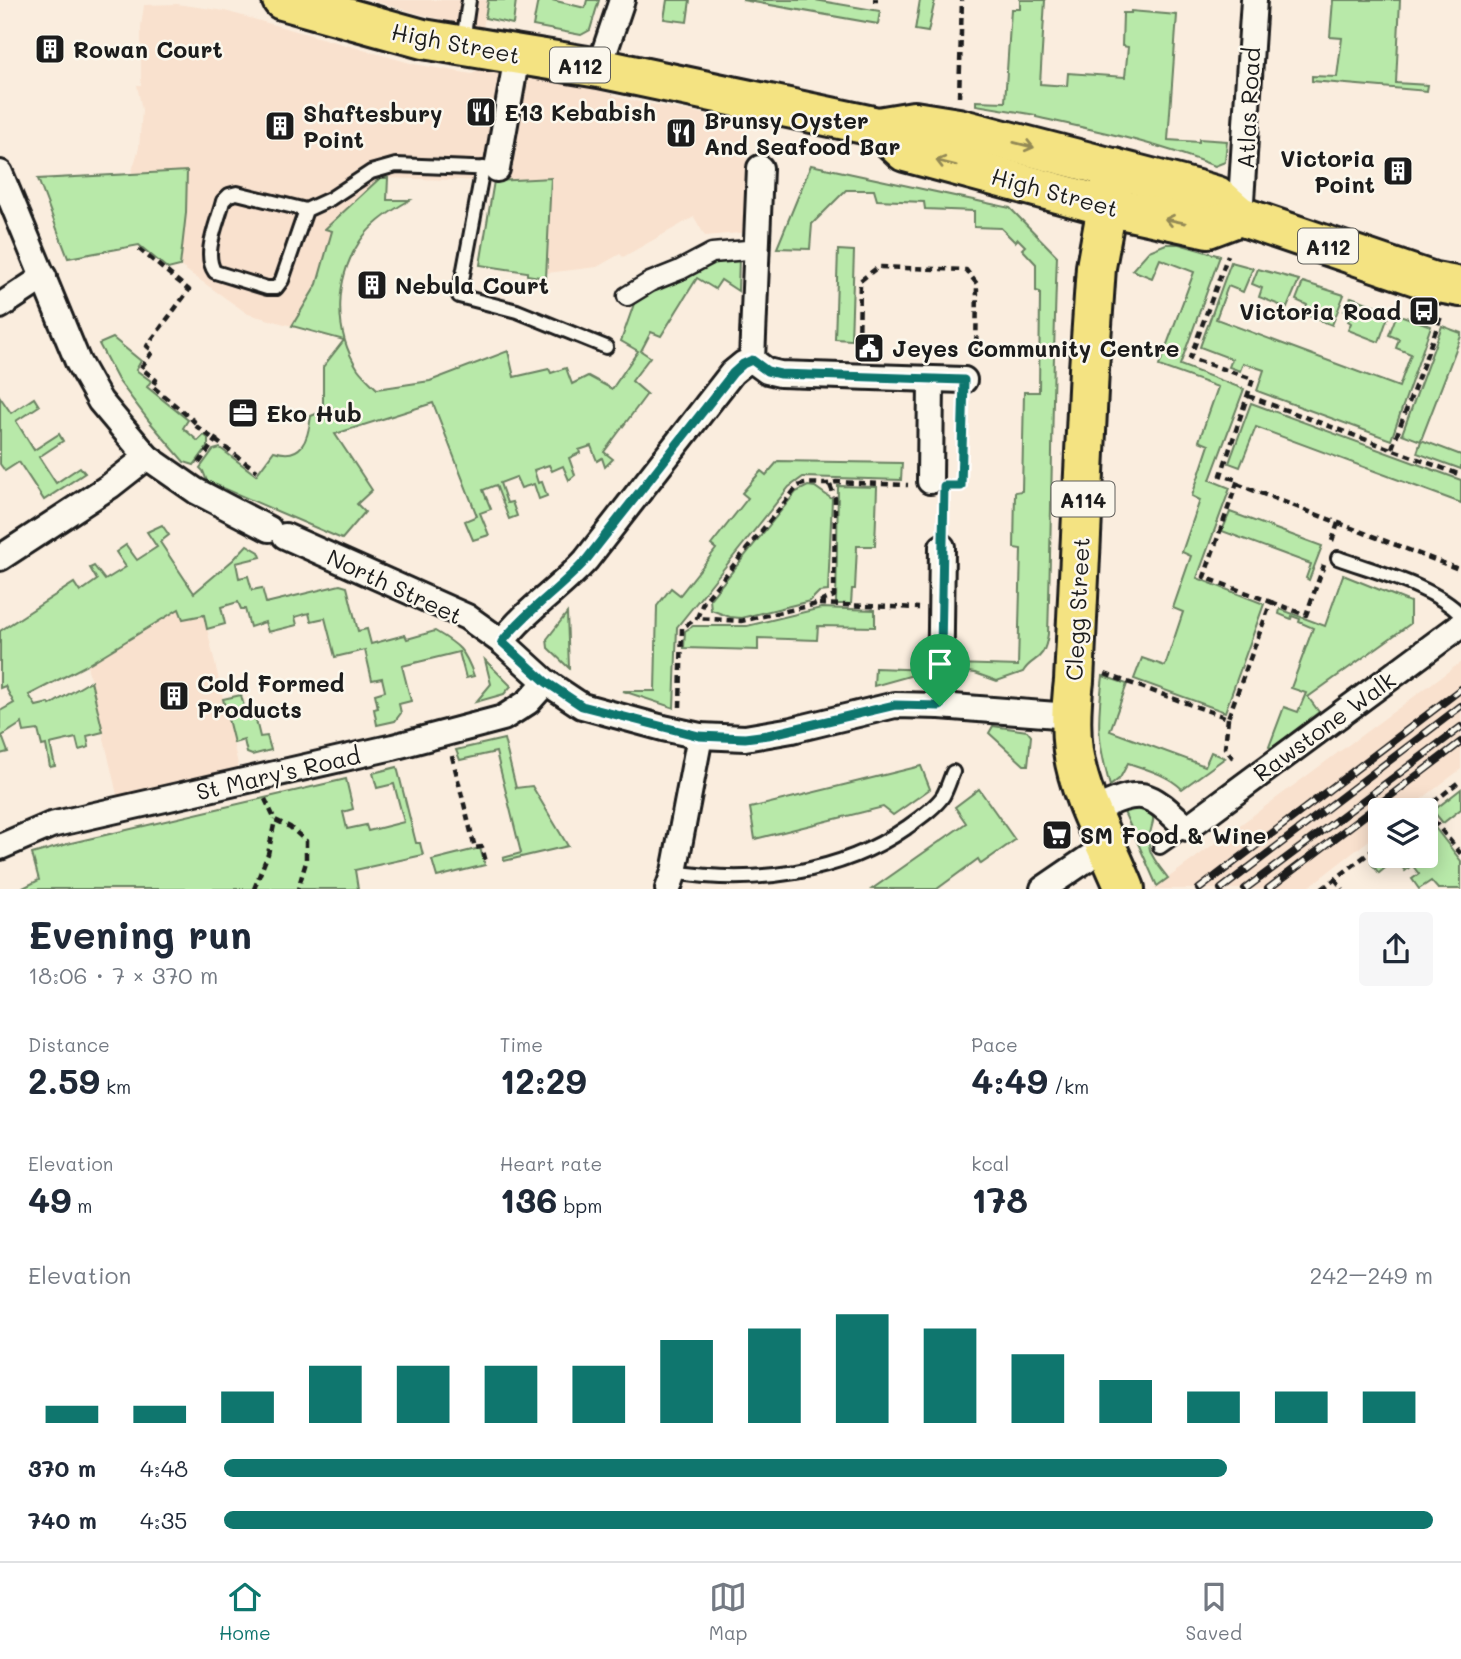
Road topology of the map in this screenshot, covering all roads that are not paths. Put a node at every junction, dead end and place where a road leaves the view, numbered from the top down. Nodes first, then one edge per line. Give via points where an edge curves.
1 (282, 0) edge
2 (469, 0) edge
3 (622, 0) edge
4 (1254, 0) edge
5 (463, 46) junction
6 (517, 55) junction
7 (599, 68) junction
8 (878, 127) junction
9 (490, 168) junction
10 (760, 168) dead end
11 (1114, 168) junction
12 (0, 173) edge
13 (1106, 206) junction
14 (306, 210) junction
15 (1240, 216) junction
16 (759, 249) junction
17 (44, 277) junction
18 (1457, 286) edge
19 (627, 296) dead end
20 (0, 306) edge
21 (606, 347) dead end
22 (752, 360) junction
23 (931, 379) junction
24 (970, 381) road end
25 (146, 457) junction
26 (934, 487) road end
27 (942, 547) road end
28 (1333, 556) road end
29 (0, 558) edge
30 (1461, 615) edge
31 (1461, 625) edge
32 (502, 642) junction
33 (546, 682) junction
34 (940, 706) junction
35 (1070, 716) junction
36 (689, 734) junction
37 (953, 772) dead end
38 (1093, 811) junction
39 (1187, 828) junction
40 (1106, 846) junction
41 (0, 847) edge
42 (1160, 847) dead end
43 (671, 881) edge
44 (1043, 889) edge
45 (1125, 889) edge

1 - 5 main road, High Street / A112 via 404,35
2 - 5 lane
3 - 7 street
4 - 15 street, Atlas Road
5 - 6 main road, High Street / A112
6 - 7 main road, High Street / A112
6 - 9 street
7 - 8 main road, High Street / A112
8 -> 11 main road, High Street / A112 via 928,123
13 -> 8 main road, High Street / A112 via 905,152
9 - 14 lane via 396,165 371,172
9 - 21 lane via 459,296 517,311
10 - 16 street
11 - 13 main road, Clegg Street / A114
11 - 15 main road, High Street / A112 via 1217,196
12 - 17 street, North Street
15 -> 13 main road, High Street / A112 via 1208,228
13 - 35 main road, Clegg Street / A114 via 1092,331
14 - 14 lane via 276,288 215,272 210,265 223,201 229,195
15 - 18 main road, High Street / A112
16 - 19 street via 712,253
16 - 22 street
17 - 20 street
17 - 25 street, North Street via 78,362 100,401
22 - 23 street via 780,374
22 - 32 street via 733,373 586,560 516,623
23 - 24 street
23 - 26 street
25 - 29 street
25 - 32 street, North Street via 185,484 277,532 467,617
27 - 34 street
28 - 30 lane via 1423,590
31 - 39 street, Rawstone Walk
32 - 33 street, North Street
33 - 36 street, North Street via 582,706
33 - 41 street, St Mary's Road via 508,716 51,825
34 - 35 street, North Street
34 - 36 street, North Street via 895,705 745,738
35 - 38 main road, A114 via 1075,762
36 - 43 street
37 - 43 lane via 943,797 922,817 878,846 849,858 806,870
38 - 39 street via 1127,795 1138,795 1165,808
38 - 40 main road, A114
39 - 42 lane, Rawstone Walk
40 - 44 street
40 - 45 main road, A114

